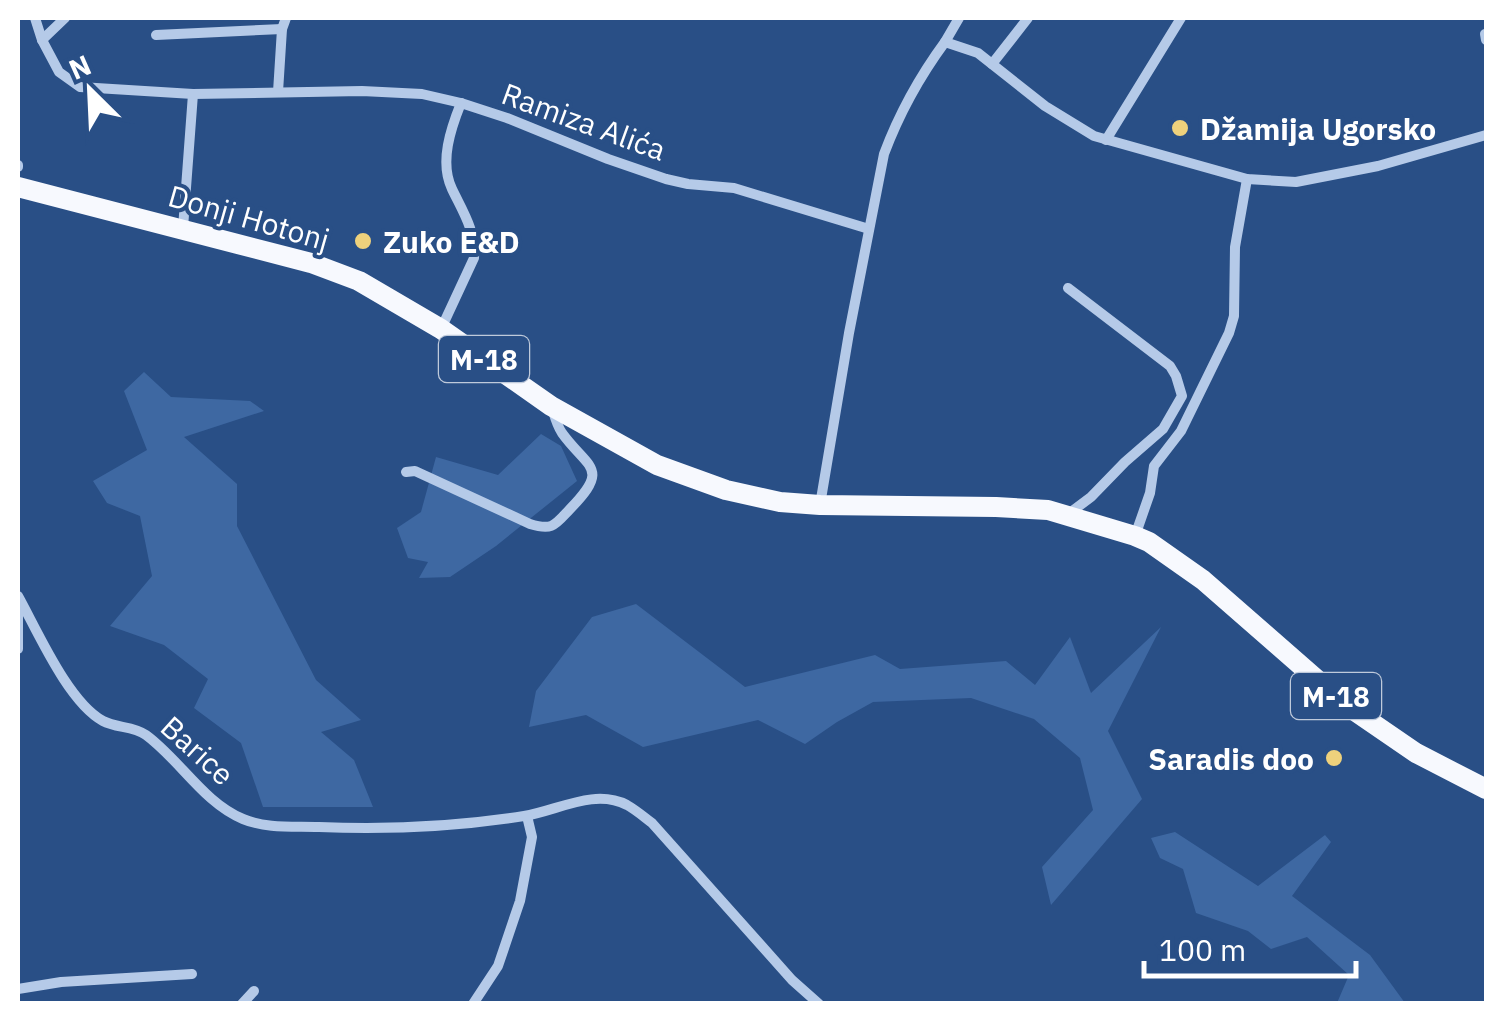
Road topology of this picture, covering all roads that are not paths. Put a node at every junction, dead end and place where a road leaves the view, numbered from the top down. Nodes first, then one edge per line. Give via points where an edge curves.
1 (35, 18) edge
2 (65, 18) edge
3 (958, 18) edge
4 (1028, 18) edge
5 (1181, 18) edge
6 (284, 23) edge
7 (156, 35) dead end
8 (42, 40) junction
9 (945, 42) junction
10 (992, 64) junction
11 (278, 92) junction
12 (192, 94) junction
13 (461, 103) junction
14 (1486, 135) edge
15 (1106, 140) junction
16 (1247, 179) junction
17 (18, 187) edge
18 (183, 228) junction
19 (868, 228) junction
20 (1068, 288) dead end
21 (441, 329) junction
22 (551, 406) junction
23 (406, 472) dead end
24 (820, 505) junction
25 (1066, 515) junction
26 (1135, 536) junction
27 (18, 597) edge
28 (18, 609) edge
29 (18, 650) edge
30 (1486, 789) edge
31 (527, 816) junction
32 (192, 974) dead end
33 (18, 988) edge
34 (254, 991) dead end
35 (242, 1004) edge
36 (473, 1004) edge
37 (819, 1004) edge

1 - 8 street, Ramiza Alića
2 - 8 street
3 - 9 street
4 - 10 street
5 - 15 street
6 - 7 street
6 - 11 street
8 - 12 street, Ramiza Alića via 58,72 80,87
9 - 10 street
9 - 19 street via 892,133
10 - 15 street via 1045,106
11 - 12 street, Ramiza Alića
11 - 13 street, Ramiza Alića via 391,91
12 - 18 street
13 - 19 street, Ramiza Alića via 666,179 734,188
13 - 21 street via 450,132 448,177 469,222 474,258
14 - 16 street via 1296,182
15 - 16 street
16 - 26 street via 1229,333 1181,431 1154,466
17 - 18 main road, Donji Hotonj / M-18
18 - 21 main road, Donji Hotonj / M-18 via 359,281
19 - 24 street
20 - 25 street via 1170,366 1182,396 1163,430
21 - 22 main road, Donji Hotonj / M-18
22 - 23 street, Donji Hotonj via 560,431 593,476 590,489 553,527 530,524
22 - 24 main road, Donji Hotonj / M-18 via 656,466 726,490
24 - 25 main road, Donji Hotonj / M-18 via 996,507
25 - 26 main road, Donji Hotonj / M-18
26 - 30 main road, Donji Hotonj / M-18 via 1202,580 1346,704 1416,753
27 - 28 street, Barice
27 - 31 street, Barice via 50,658 89,709 142,732 243,819 268,826 407,829
28 - 29 street, Barice
31 - 36 street via 532,837 520,901 498,966
31 - 37 street, Barice via 592,798 624,804 652,823
32 - 33 street
34 - 35 street

